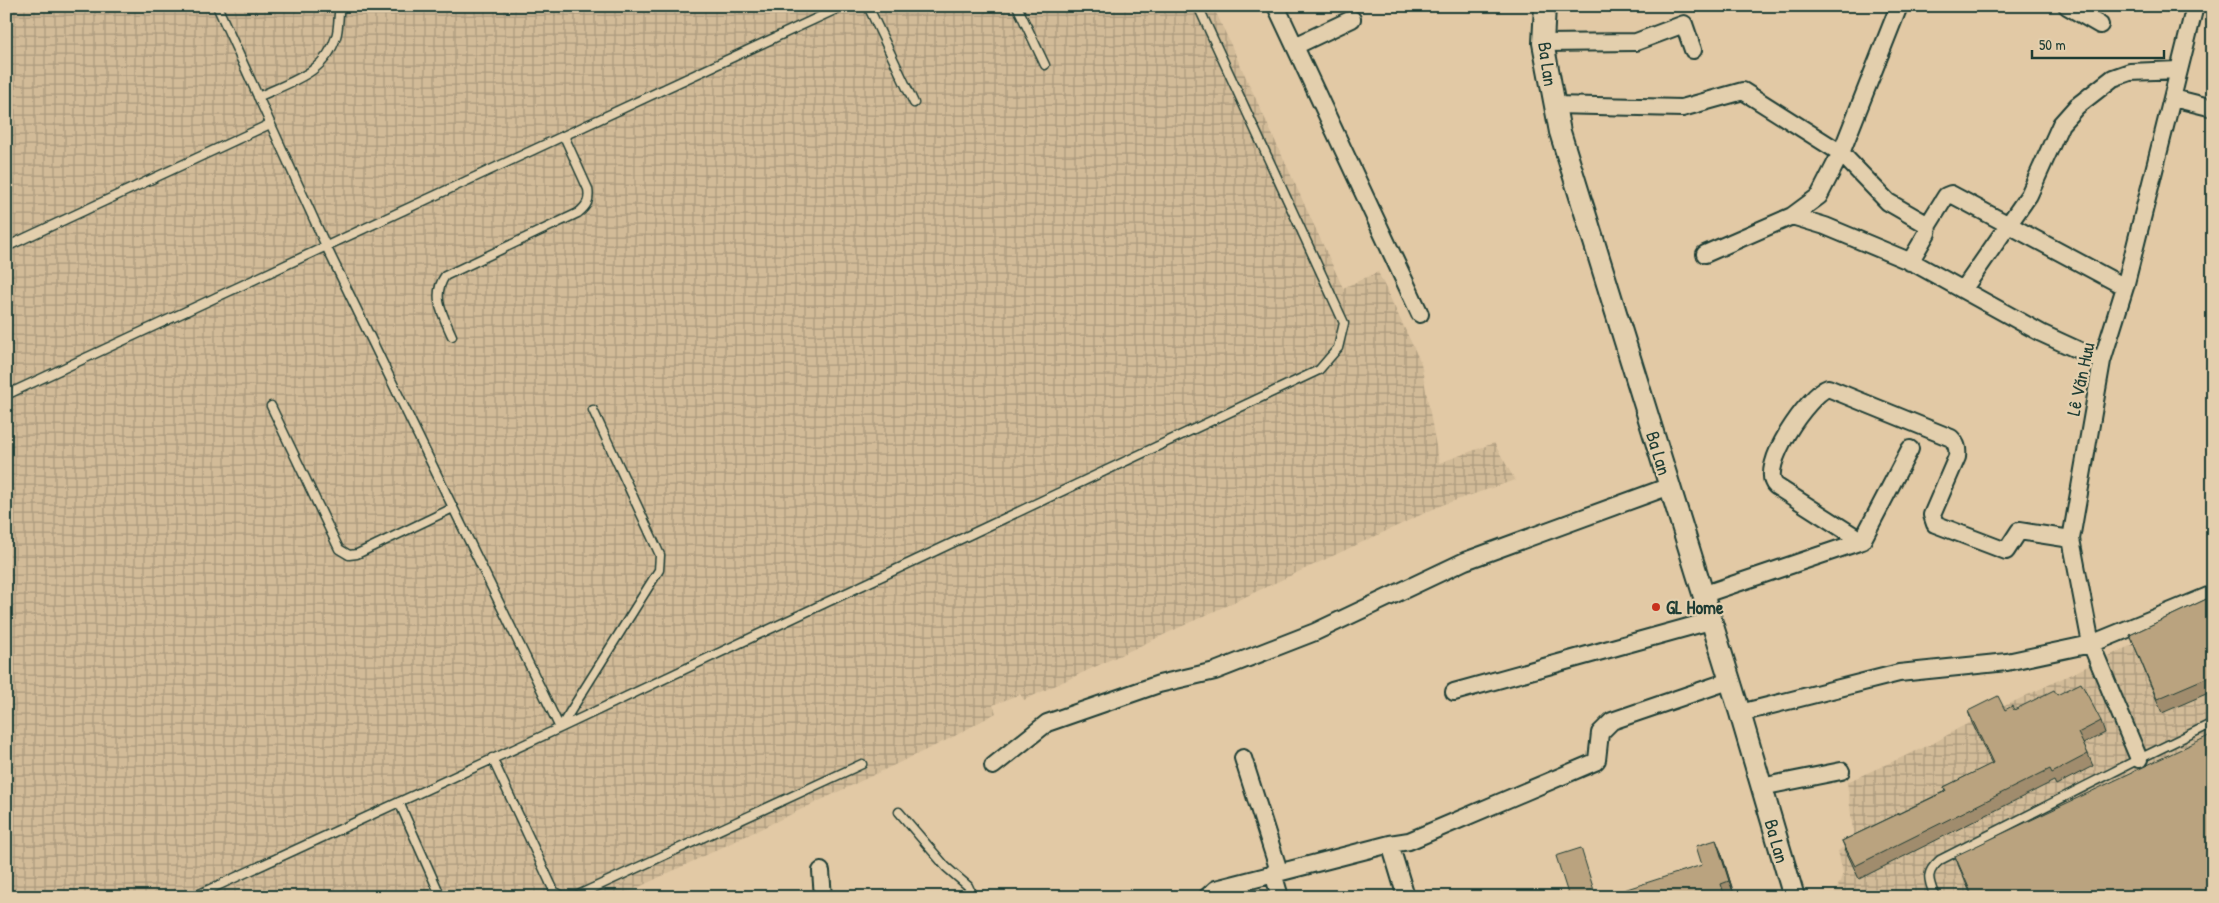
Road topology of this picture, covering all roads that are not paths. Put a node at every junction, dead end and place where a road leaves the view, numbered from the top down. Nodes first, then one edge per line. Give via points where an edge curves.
1 (217, 6) edge
2 (340, 6) edge
3 (843, 6) edge
4 (868, 6) edge
5 (1016, 6) edge
6 (1198, 6) edge
7 (1276, 6) edge
8 (1545, 6) edge
9 (1900, 6) edge
10 (2067, 6) edge
11 (2195, 6) edge
12 (1352, 19) dead end
13 (2100, 25) dead end
14 (1542, 43) junction
15 (1295, 46) junction
16 (1693, 50) dead end
17 (1045, 65) dead end
18 (2178, 70) junction
19 (258, 97) junction
20 (2172, 98) junction
21 (914, 103) dead end
22 (1554, 105) junction
23 (2213, 108) edge
24 (270, 124) junction
25 (564, 136) junction
26 (1841, 153) junction
27 (1792, 216) junction
28 (2008, 224) junction
29 (1928, 225) junction
30 (326, 246) junction
31 (6, 247) edge
32 (1705, 254) dead end
33 (1910, 262) junction
34 (2125, 287) junction
35 (1963, 290) junction
36 (1420, 314) dead end
37 (452, 336) dead end
38 (2102, 361) junction
39 (6, 395) edge
40 (272, 406) dead end
41 (593, 410) dead end
42 (1910, 448) dead end
43 (1670, 486) junction
44 (453, 508) junction
45 (2071, 539) junction
46 (1862, 541) junction
47 (2213, 594) edge
48 (1702, 595) junction
49 (1710, 621) junction
50 (2091, 644) junction
51 (1729, 681) junction
52 (1454, 692) dead end
53 (1740, 713) junction
54 (2213, 724) edge
55 (560, 728) junction
56 (492, 758) junction
57 (1243, 758) dead end
58 (2139, 759) junction
59 (862, 764) dead end
60 (994, 766) dead end
61 (1840, 771) dead end
62 (1761, 787) junction
63 (399, 802) junction
64 (899, 812) dead end
65 (1390, 844) junction
66 (821, 870) dead end
67 (1276, 872) junction
68 (204, 894) edge
69 (193, 897) edge
70 (441, 897) edge
71 (823, 897) edge
72 (973, 897) edge
73 (1207, 897) edge
74 (1280, 897) edge
75 (1406, 897) edge
76 (1794, 897) edge
77 (1935, 897) edge

1 - 19 lane
2 - 19 lane via 336,37 328,56 317,69
3 - 25 lane
4 - 21 lane
5 - 17 lane
6 - 55 lane via 1344,323 1338,348 1319,370
7 - 15 street
8 - 14 street, Ba Lan
9 - 26 street
10 - 13 street
11 - 18 street, Lê Văn Hưu
12 - 15 street
14 - 16 street via 1636,42 1684,24
14 - 22 street, Ba Lan
15 - 36 street
18 - 20 street, Lê Văn Hưu
18 - 28 street via 2130,72 2113,78 2093,92 2061,124 2029,195
19 - 24 lane
20 - 23 street
20 - 34 street, Lê Văn Hưu
22 - 26 street via 1682,108 1743,91
22 - 43 street, Ba Lan
24 - 30 lane
24 - 31 lane
25 - 30 lane
25 - 37 lane via 588,189 590,197 586,207 445,276 437,293 438,304
26 - 27 street via 1819,196
26 - 29 street via 1888,202
27 - 32 street
27 - 33 street via 1825,226
28 - 29 street via 1951,194 1946,196
28 - 34 street
28 - 35 street
29 - 33 street via 1927,233
30 - 39 lane
30 - 44 lane
33 - 35 street
34 - 38 street, Lê Văn Hưu
35 - 38 street via 2041,333
38 - 45 street, Lê Văn Hưu
40 - 44 lane via 339,550 357,554
41 - 55 lane via 660,555 659,570
42 - 46 street
43 - 48 street, Ba Lan
43 - 60 street via 1465,561 1315,632 1215,670 1159,684 1047,723
44 - 55 lane
45 - 46 street via 2019,531 2006,551 1935,524 1932,515 1957,458 1955,442 1828,388 1818,392 1785,436 1771,477 1776,486
45 - 50 street, Lê Văn Hưu
46 - 48 street
47 - 50 street
48 - 49 street, Ba Lan
49 - 51 street, Ba Lan
49 - 52 street
50 - 53 street via 2007,662 1899,673
50 - 58 street, Lê Văn Hưu
51 - 53 street, Ba Lan
51 - 65 street via 1609,723 1600,733 1597,760 1593,763 1409,841
53 - 62 street, Ba Lan
54 - 58 lane
55 - 56 lane
56 - 59 lane via 554,891 562,896 576,896
56 - 63 lane
57 - 67 street
58 - 77 lane via 1940,860 1931,868 1929,875
61 - 62 street
62 - 76 street, Ba Lan
63 - 68 lane
63 - 70 lane
64 - 72 lane via 946,867 968,886
65 - 67 street
65 - 75 street
66 - 71 street
67 - 73 street via 1216,888
67 - 74 street
68 - 69 lane

